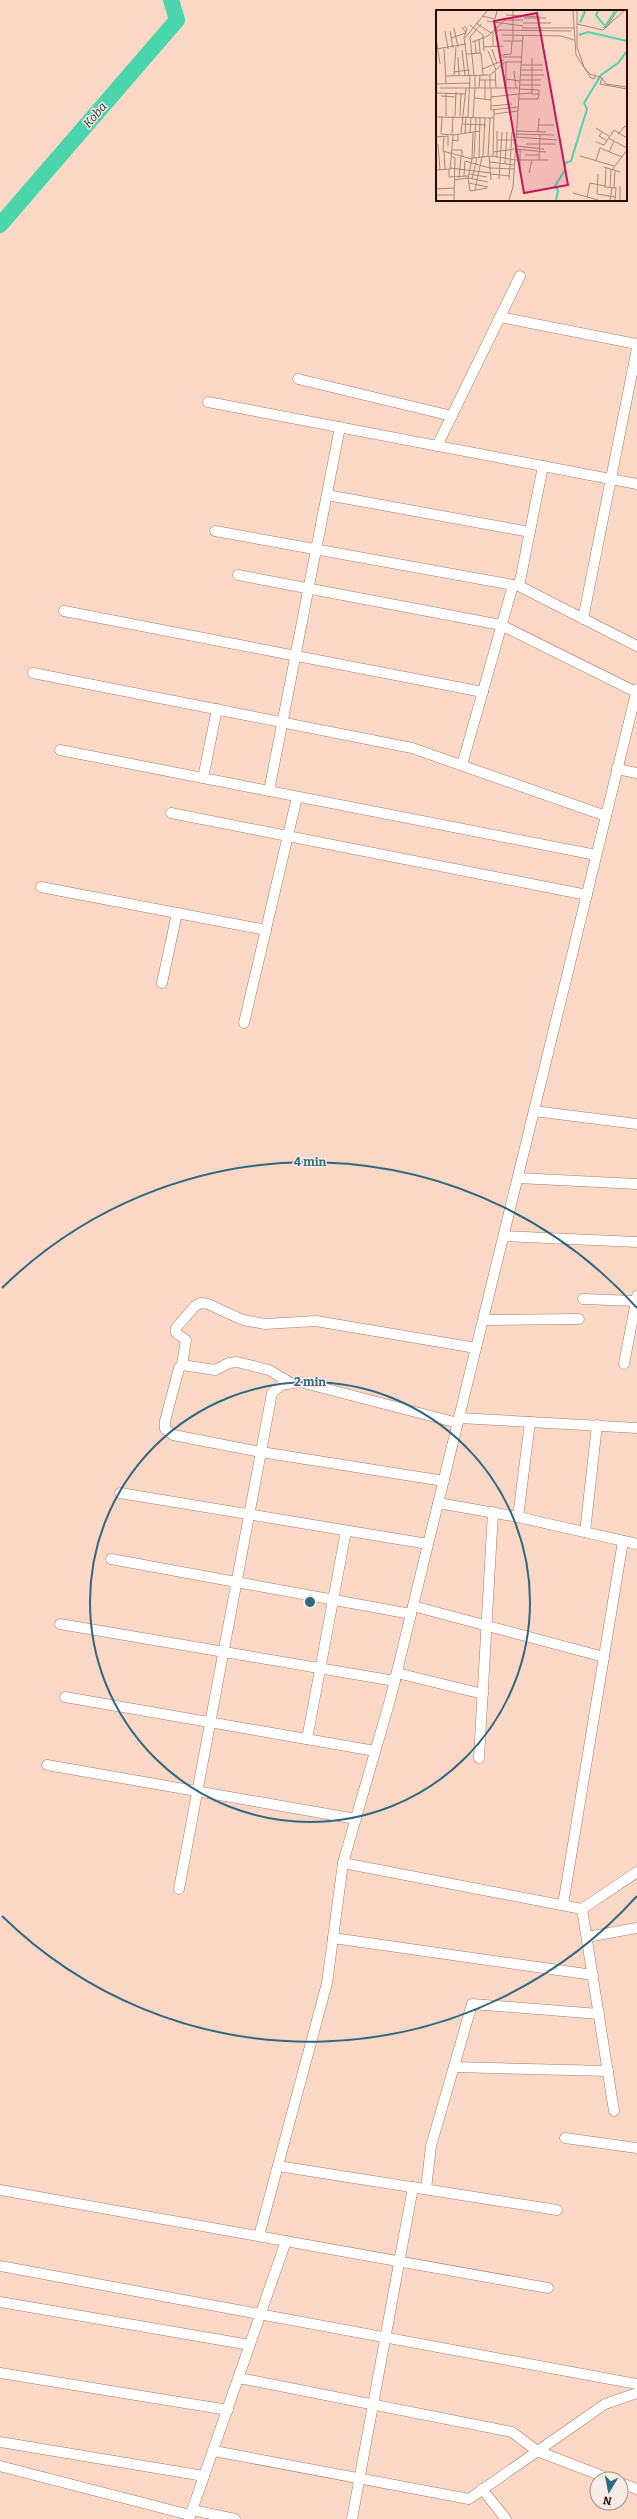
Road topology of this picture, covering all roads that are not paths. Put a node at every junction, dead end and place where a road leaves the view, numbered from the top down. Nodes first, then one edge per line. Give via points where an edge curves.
1 (520, 276) dead end
2 (500, 317) junction
3 (637, 344) edge
4 (637, 348) edge
5 (298, 379) dead end
6 (208, 402) dead end
7 (452, 416) junction
8 (340, 427) junction
9 (437, 446) junction
10 (543, 466) junction
11 (611, 479) junction
12 (637, 484) edge
13 (327, 495) junction
14 (215, 531) dead end
15 (530, 532) junction
16 (316, 549) junction
17 (238, 575) dead end
18 (516, 585) junction
19 (309, 588) junction
20 (64, 611) dead end
21 (583, 618) junction
22 (501, 626) junction
23 (637, 646) edge
24 (295, 656) junction
25 (33, 673) dead end
26 (637, 690) edge
27 (483, 692) junction
28 (217, 709) junction
29 (282, 722) junction
30 (60, 750) dead end
31 (462, 765) junction
32 (617, 769) junction
33 (637, 773) edge
34 (203, 778) junction
35 (269, 791) junction
36 (297, 797) junction
37 (171, 813) dead end
38 (606, 816) junction
39 (288, 836) junction
40 (596, 855) junction
41 (41, 887) dead end
42 (587, 895) junction
43 (176, 913) junction
44 (266, 930) junction
45 (162, 983) dead end
46 (244, 1023) dead end
47 (534, 1111) junction
48 (637, 1124) edge
49 (518, 1178) junction
50 (637, 1184) edge
51 (504, 1236) junction
52 (637, 1242) edge
53 (583, 1299) dead end
54 (637, 1299) edge
55 (579, 1319) dead end
56 (483, 1320) junction
57 (476, 1348) junction
58 (624, 1364) dead end
59 (182, 1365) junction
60 (289, 1382) junction
61 (459, 1420) junction
62 (530, 1422) junction
63 (597, 1425) junction
64 (637, 1428) edge
65 (261, 1452) junction
66 (444, 1482) junction
67 (120, 1492) dead end
68 (438, 1503) junction
69 (493, 1512) junction
70 (249, 1514) junction
71 (518, 1517) junction
72 (346, 1530) junction
73 (585, 1532) junction
74 (623, 1541) junction
75 (428, 1544) junction
76 (637, 1544) edge
77 (111, 1559) dead end
78 (237, 1582) junction
79 (333, 1600) junction
80 (412, 1610) junction
81 (60, 1624) dead end
82 (487, 1625) junction
83 (224, 1652) junction
84 (604, 1657) junction
85 (320, 1668) junction
86 (396, 1677) junction
87 (483, 1694) junction
88 (65, 1697) dead end
89 (210, 1722) junction
90 (307, 1739) junction
91 (375, 1751) junction
92 (479, 1758) dead end
93 (47, 1765) dead end
94 (198, 1791) junction
95 (356, 1819) junction
96 (343, 1863) junction
97 (637, 1872) edge
98 (180, 1889) dead end
99 (563, 1905) junction
100 (582, 1909) junction
101 (637, 1928) edge
102 (587, 1937) junction
103 (333, 1938) junction
104 (593, 1975) junction
105 (599, 2014) junction
106 (454, 2067) junction
107 (608, 2071) junction
108 (614, 2111) dead end
109 (565, 2138) dead end
110 (637, 2148) edge
111 (278, 2166) junction
112 (413, 2187) junction
113 (426, 2189) junction
114 (0, 2190) edge
115 (557, 2210) dead end
116 (259, 2236) junction
117 (286, 2241) junction
118 (399, 2261) junction
119 (0, 2266) edge
120 (548, 2288) dead end
121 (0, 2302) edge
122 (261, 2314) junction
123 (385, 2338) junction
124 (250, 2345) junction
125 (0, 2373) edge
126 (239, 2378) junction
127 (637, 2384) edge
128 (637, 2393) edge
129 (373, 2405) junction
130 (228, 2410) junction
131 (0, 2442) edge
132 (214, 2451) junction
133 (537, 2451) junction
134 (0, 2466) edge
135 (589, 2471) edge
136 (204, 2476) junction
137 (359, 2478) junction
138 (482, 2489) junction
139 (190, 2515) edge
140 (235, 2519) edge
141 (352, 2519) edge
142 (506, 2519) edge

1 - 2 street
2 - 3 street
2 - 7 street
4 - 11 street
5 - 7 street
6 - 8 street
7 - 9 street
8 - 9 street
8 - 13 street
9 - 10 street
10 - 11 street
10 - 15 street
11 - 12 street
11 - 21 street
13 - 15 street
13 - 16 street
14 - 16 street
15 - 18 street
16 - 18 street
16 - 19 street
17 - 19 street
18 - 21 street
18 - 22 street
19 - 22 street
19 - 24 street
20 - 24 street
21 - 23 street
22 - 26 street
22 - 27 street
24 - 27 street
24 - 29 street
25 - 28 street
26 - 32 street
27 - 31 street
28 - 29 street
28 - 34 street
29 - 31 street via 412,748
29 - 35 street
30 - 34 street
31 - 38 street
32 - 33 street
32 - 38 street
34 - 35 street
35 - 36 street
36 - 39 street
36 - 40 street
37 - 39 street
38 - 40 street
39 - 42 street
39 - 44 street
40 - 42 street
41 - 43 street
42 - 47 street
43 - 44 street
43 - 45 street
44 - 46 street
47 - 48 street
47 - 49 street
49 - 50 street
49 - 51 street
51 - 52 street
51 - 56 street
53 - 54 street
54 - 58 street
55 - 56 street
56 - 57 street
57 - 59 street via 316,1321 265,1324 243,1320 201,1303 195,1306 175,1330 186,1340
57 - 61 street
59 - 60 street via 215,1370 237,1362 269,1370
59 - 65 street via 165,1421 168,1433
60 - 61 street via 300,1382
60 - 65 street via 272,1393
61 - 62 street
61 - 66 street
62 - 63 street
62 - 71 street
63 - 64 street
63 - 73 street
65 - 66 street
65 - 70 street
66 - 68 street
67 - 70 street
68 - 69 street
68 - 75 street
69 - 71 street
69 - 82 street
70 - 72 street
70 - 78 street
71 - 73 street
72 - 75 street
72 - 79 street
73 - 74 street
74 - 76 street
74 - 84 street
75 - 80 street
77 - 78 street
78 - 79 street
78 - 83 street
79 - 80 street
79 - 85 street
80 - 82 street
80 - 86 street
81 - 83 street
82 - 84 street
82 - 87 street
83 - 85 street
83 - 89 street
84 - 99 street
85 - 86 street
85 - 90 street
86 - 87 street
86 - 91 street
87 - 92 street
88 - 89 street
89 - 90 street
89 - 94 street
90 - 91 street
91 - 95 street
93 - 94 street
94 - 95 street
94 - 98 street
95 - 96 street
96 - 99 street
96 - 103 street
97 - 100 street
99 - 100 street
100 - 102 street
101 - 102 street
102 - 104 street
103 - 104 street
103 - 111 street via 327,1984
104 - 105 street
105 - 106 street via 472,2004
105 - 107 street
106 - 107 street
106 - 113 street via 432,2146
107 - 108 street
109 - 110 street
111 - 112 street
111 - 116 street
112 - 113 street
112 - 118 street
113 - 115 street
114 - 116 street
116 - 117 street
117 - 118 street
117 - 122 street
118 - 120 street
118 - 123 street
119 - 122 street
121 - 124 street
122 - 123 street
122 - 124 street
123 - 127 street
123 - 129 street
124 - 126 street
125 - 130 street
126 - 129 street
126 - 130 street
128 - 133 street via 605,2404
129 - 133 street via 512,2432
129 - 137 street
130 - 132 street
131 - 136 street
132 - 136 street
132 - 137 street
133 - 135 street
133 - 138 street
134 - 139 street
136 - 139 street
137 - 138 street via 469,2499
137 - 141 street
138 - 142 street
139 - 140 street

